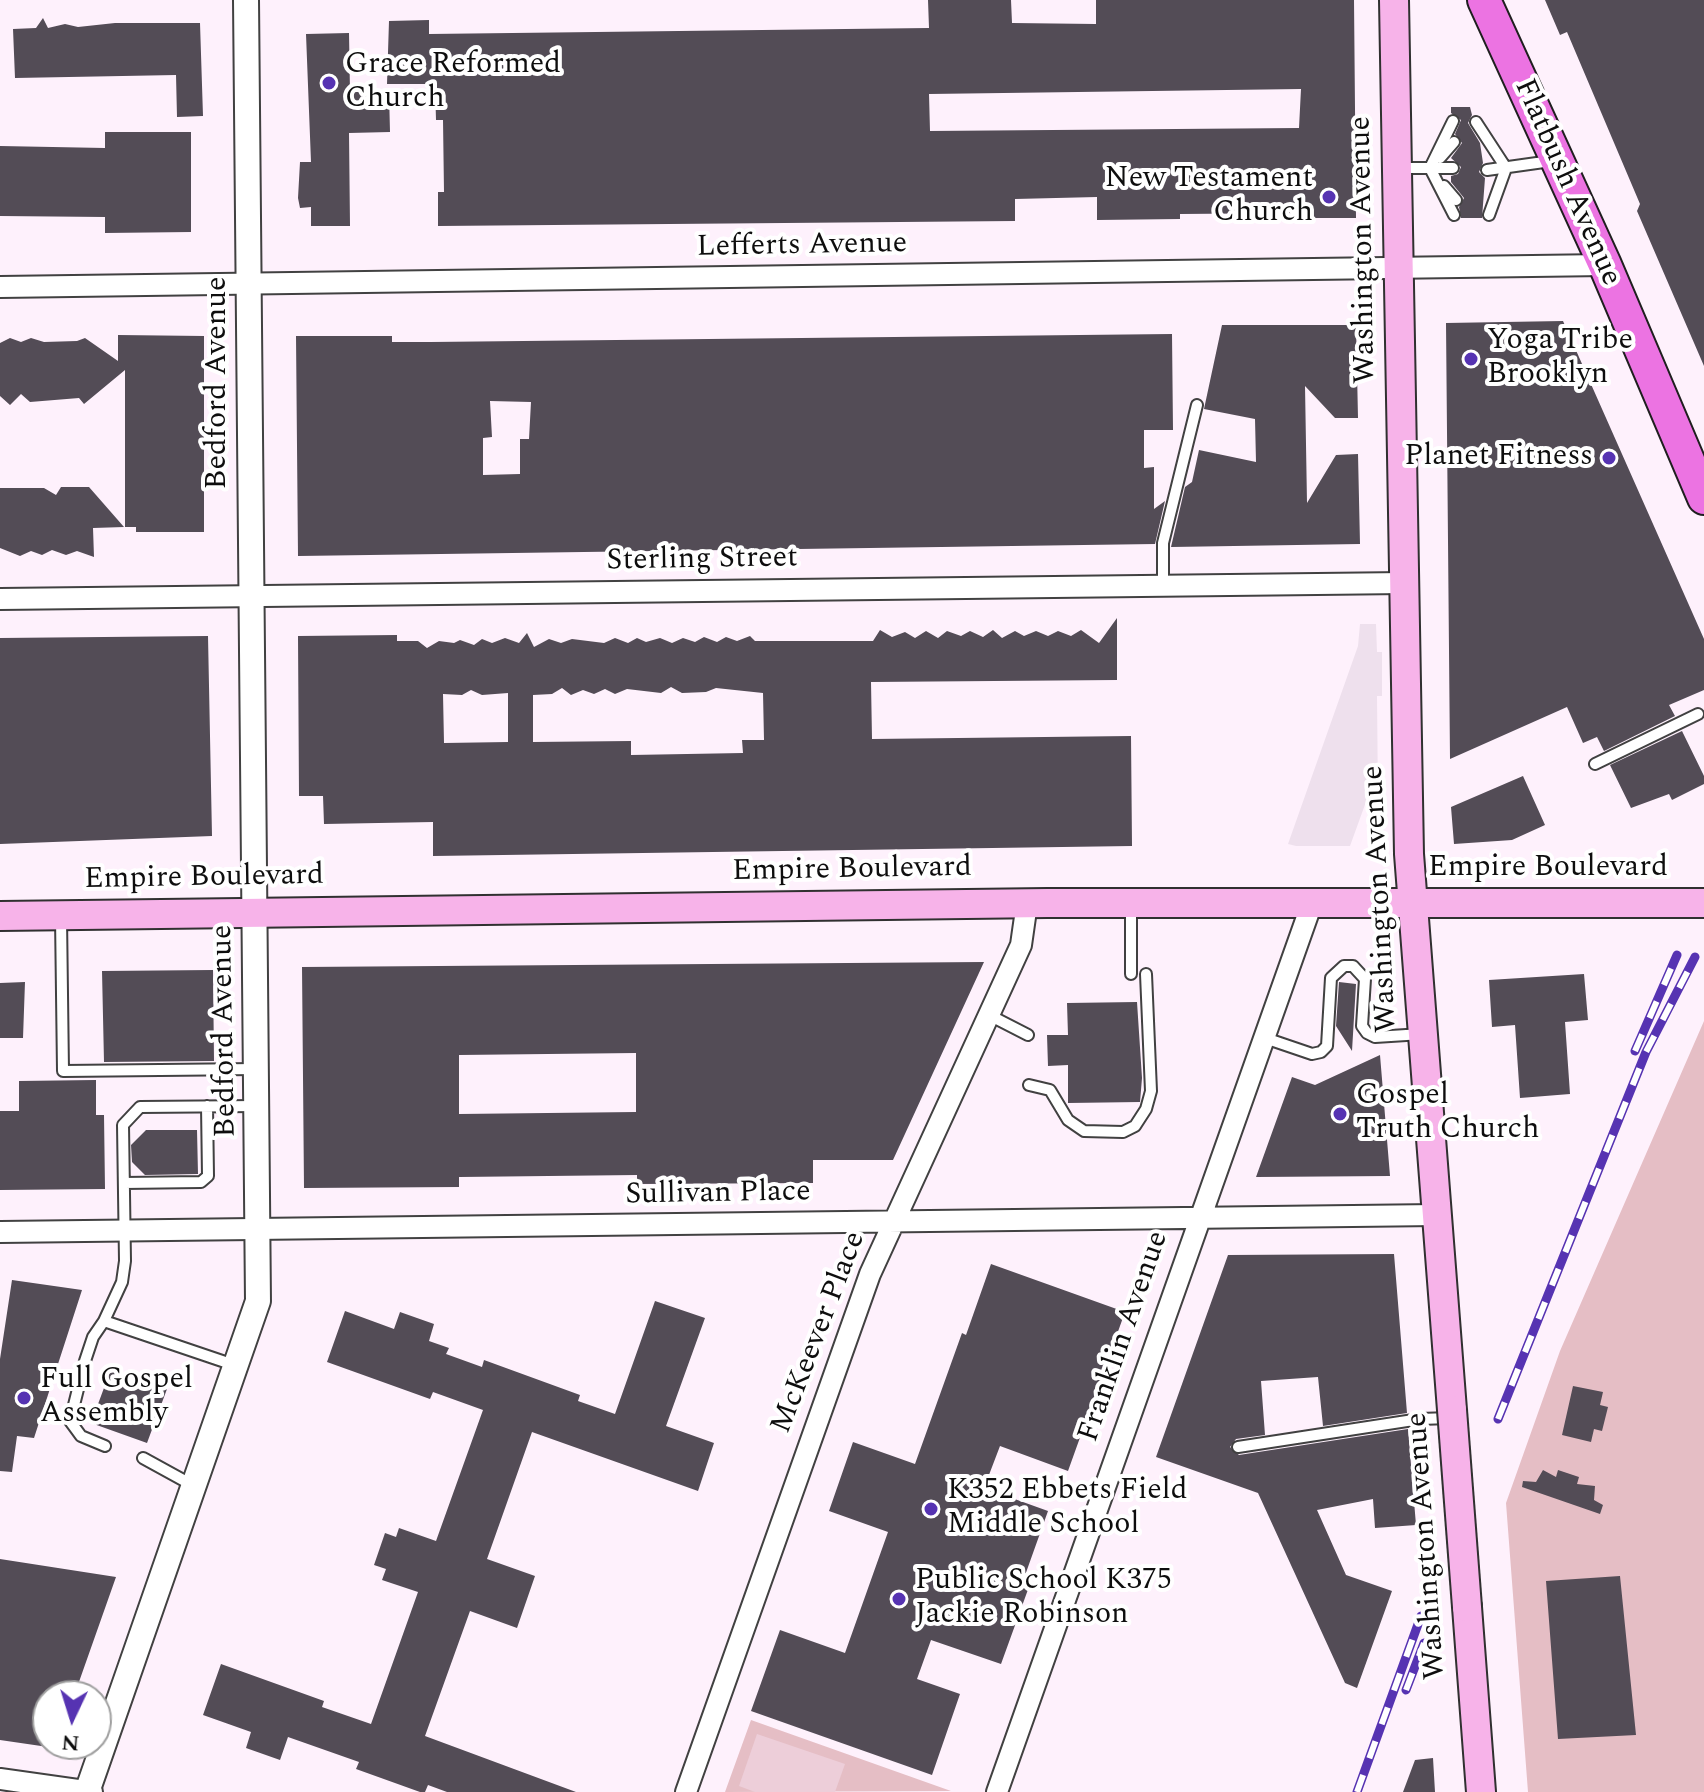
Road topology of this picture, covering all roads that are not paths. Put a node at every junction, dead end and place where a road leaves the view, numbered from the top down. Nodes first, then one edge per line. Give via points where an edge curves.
1 (246, 0) edge
2 (1394, 0) edge
3 (1484, 0) edge
4 (1453, 121) dead end
5 (1476, 122) dead end
6 (1454, 142) dead end
7 (1480, 142) dead end
8 (1557, 160) junction
9 (1397, 168) junction
10 (1430, 168) junction
11 (1453, 168) dead end
12 (1506, 168) junction
13 (1487, 170) dead end
14 (1456, 200) dead end
15 (1489, 200) dead end
16 (1454, 215) dead end
17 (1489, 215) dead end
18 (1605, 265) junction
19 (1400, 271) junction
20 (250, 284) junction
21 (0, 287) edge
22 (1197, 405) dead end
23 (1704, 498) edge
24 (1405, 583) junction
25 (1163, 586) junction
26 (252, 596) junction
27 (0, 599) edge
28 (1698, 714) dead end
29 (1595, 764) dead end
30 (1027, 903) junction
31 (1131, 903) junction
32 (1312, 903) junction
33 (1412, 903) junction
34 (1704, 903) edge
35 (257, 912) junction
36 (61, 915) junction
37 (0, 916) edge
38 (1131, 974) dead end
39 (1146, 974) dead end
40 (989, 1015) junction
41 (1424, 1034) junction
42 (1028, 1035) dead end
43 (1262, 1037) junction
44 (259, 1069) junction
45 (1029, 1085) dead end
46 (207, 1106) junction
47 (259, 1106) junction
48 (124, 1183) junction
49 (1437, 1215) junction
50 (1199, 1217) junction
51 (894, 1222) junction
52 (260, 1230) junction
53 (124, 1231) junction
54 (0, 1232) edge
55 (104, 1321) junction
56 (236, 1366) junction
57 (1452, 1414) junction
58 (105, 1446) dead end
59 (1238, 1447) dead end
60 (143, 1458) dead end
61 (194, 1486) junction
62 (0, 1779) edge
63 (89, 1792) edge
64 (686, 1792) edge
65 (997, 1792) edge
66 (1481, 1792) edge

1 - 20 street, Bedford Avenue
2 - 9 main road, Washington Avenue
3 - 8 main road, Flatbush Avenue
4 - 10 lane
5 - 12 lane
6 - 10 lane
7 - 12 lane
8 - 12 lane
8 - 18 main road, Flatbush Avenue
9 - 10 lane
9 - 19 main road, Washington Avenue
10 - 11 lane
10 - 14 lane
10 - 16 lane
12 - 13 lane
12 - 15 lane
12 - 17 lane
18 - 19 street, Lefferts Avenue
18 - 23 main road, Flatbush Avenue
19 - 20 street, Lefferts Avenue
19 - 24 main road, Washington Avenue
20 - 21 street, Lefferts Avenue
20 - 26 street, Bedford Avenue
22 - 25 lane via 1163,543
24 - 25 street, Sterling Street
24 - 33 main road, Washington Avenue
25 - 26 street, Sterling Street
26 - 27 street, Sterling Street
26 - 35 street, Bedford Avenue
28 - 29 lane
30 - 31 main road, Empire Boulevard
30 - 35 main road, Empire Boulevard
30 - 40 street, McKeever Place via 1021,945
31 - 32 main road, Empire Boulevard
31 - 38 lane
32 - 33 main road, Empire Boulevard
32 - 43 street, Franklin Avenue
33 - 34 main road, Empire Boulevard
33 - 41 main road, Washington Avenue
35 - 36 main road, Empire Boulevard
35 - 44 street, Bedford Avenue
36 - 37 main road, Empire Boulevard
36 - 44 lane via 63,1071
39 - 45 lane via 1151,1091 1135,1126 1123,1132 1084,1131 1068,1120 1050,1090
40 - 42 lane
40 - 51 street, McKeever Place
41 - 43 lane via 1367,1033 1362,1026 1365,979 1353,966 1344,966 1331,978 1327,1046 1321,1052 1312,1054
41 - 49 main road, Washington Avenue
43 - 50 street, Franklin Avenue
44 - 47 street, Bedford Avenue
46 - 47 lane
46 - 48 lane via 140,1107 123,1125
46 - 48 lane via 208,1176 201,1182
47 - 52 street, Bedford Avenue
48 - 53 lane
49 - 50 street, Sullivan Place
49 - 57 main road, Washington Avenue
50 - 51 street, Sullivan Place
50 - 65 street, Franklin Avenue
51 - 52 street, Sullivan Place
51 - 64 street, McKeever Place via 870,1274
52 - 53 street, Sullivan Place
52 - 56 street, Bedford Avenue via 258,1301
53 - 54 street, Sullivan Place
53 - 55 lane via 122,1282
55 - 56 lane
55 - 58 lane via 85,1361 70,1421 81,1436
56 - 61 street, Bedford Avenue
57 - 59 lane
57 - 66 main road, Washington Avenue, bridge
60 - 61 lane
61 - 63 street, Bedford Avenue
62 - 63 street

